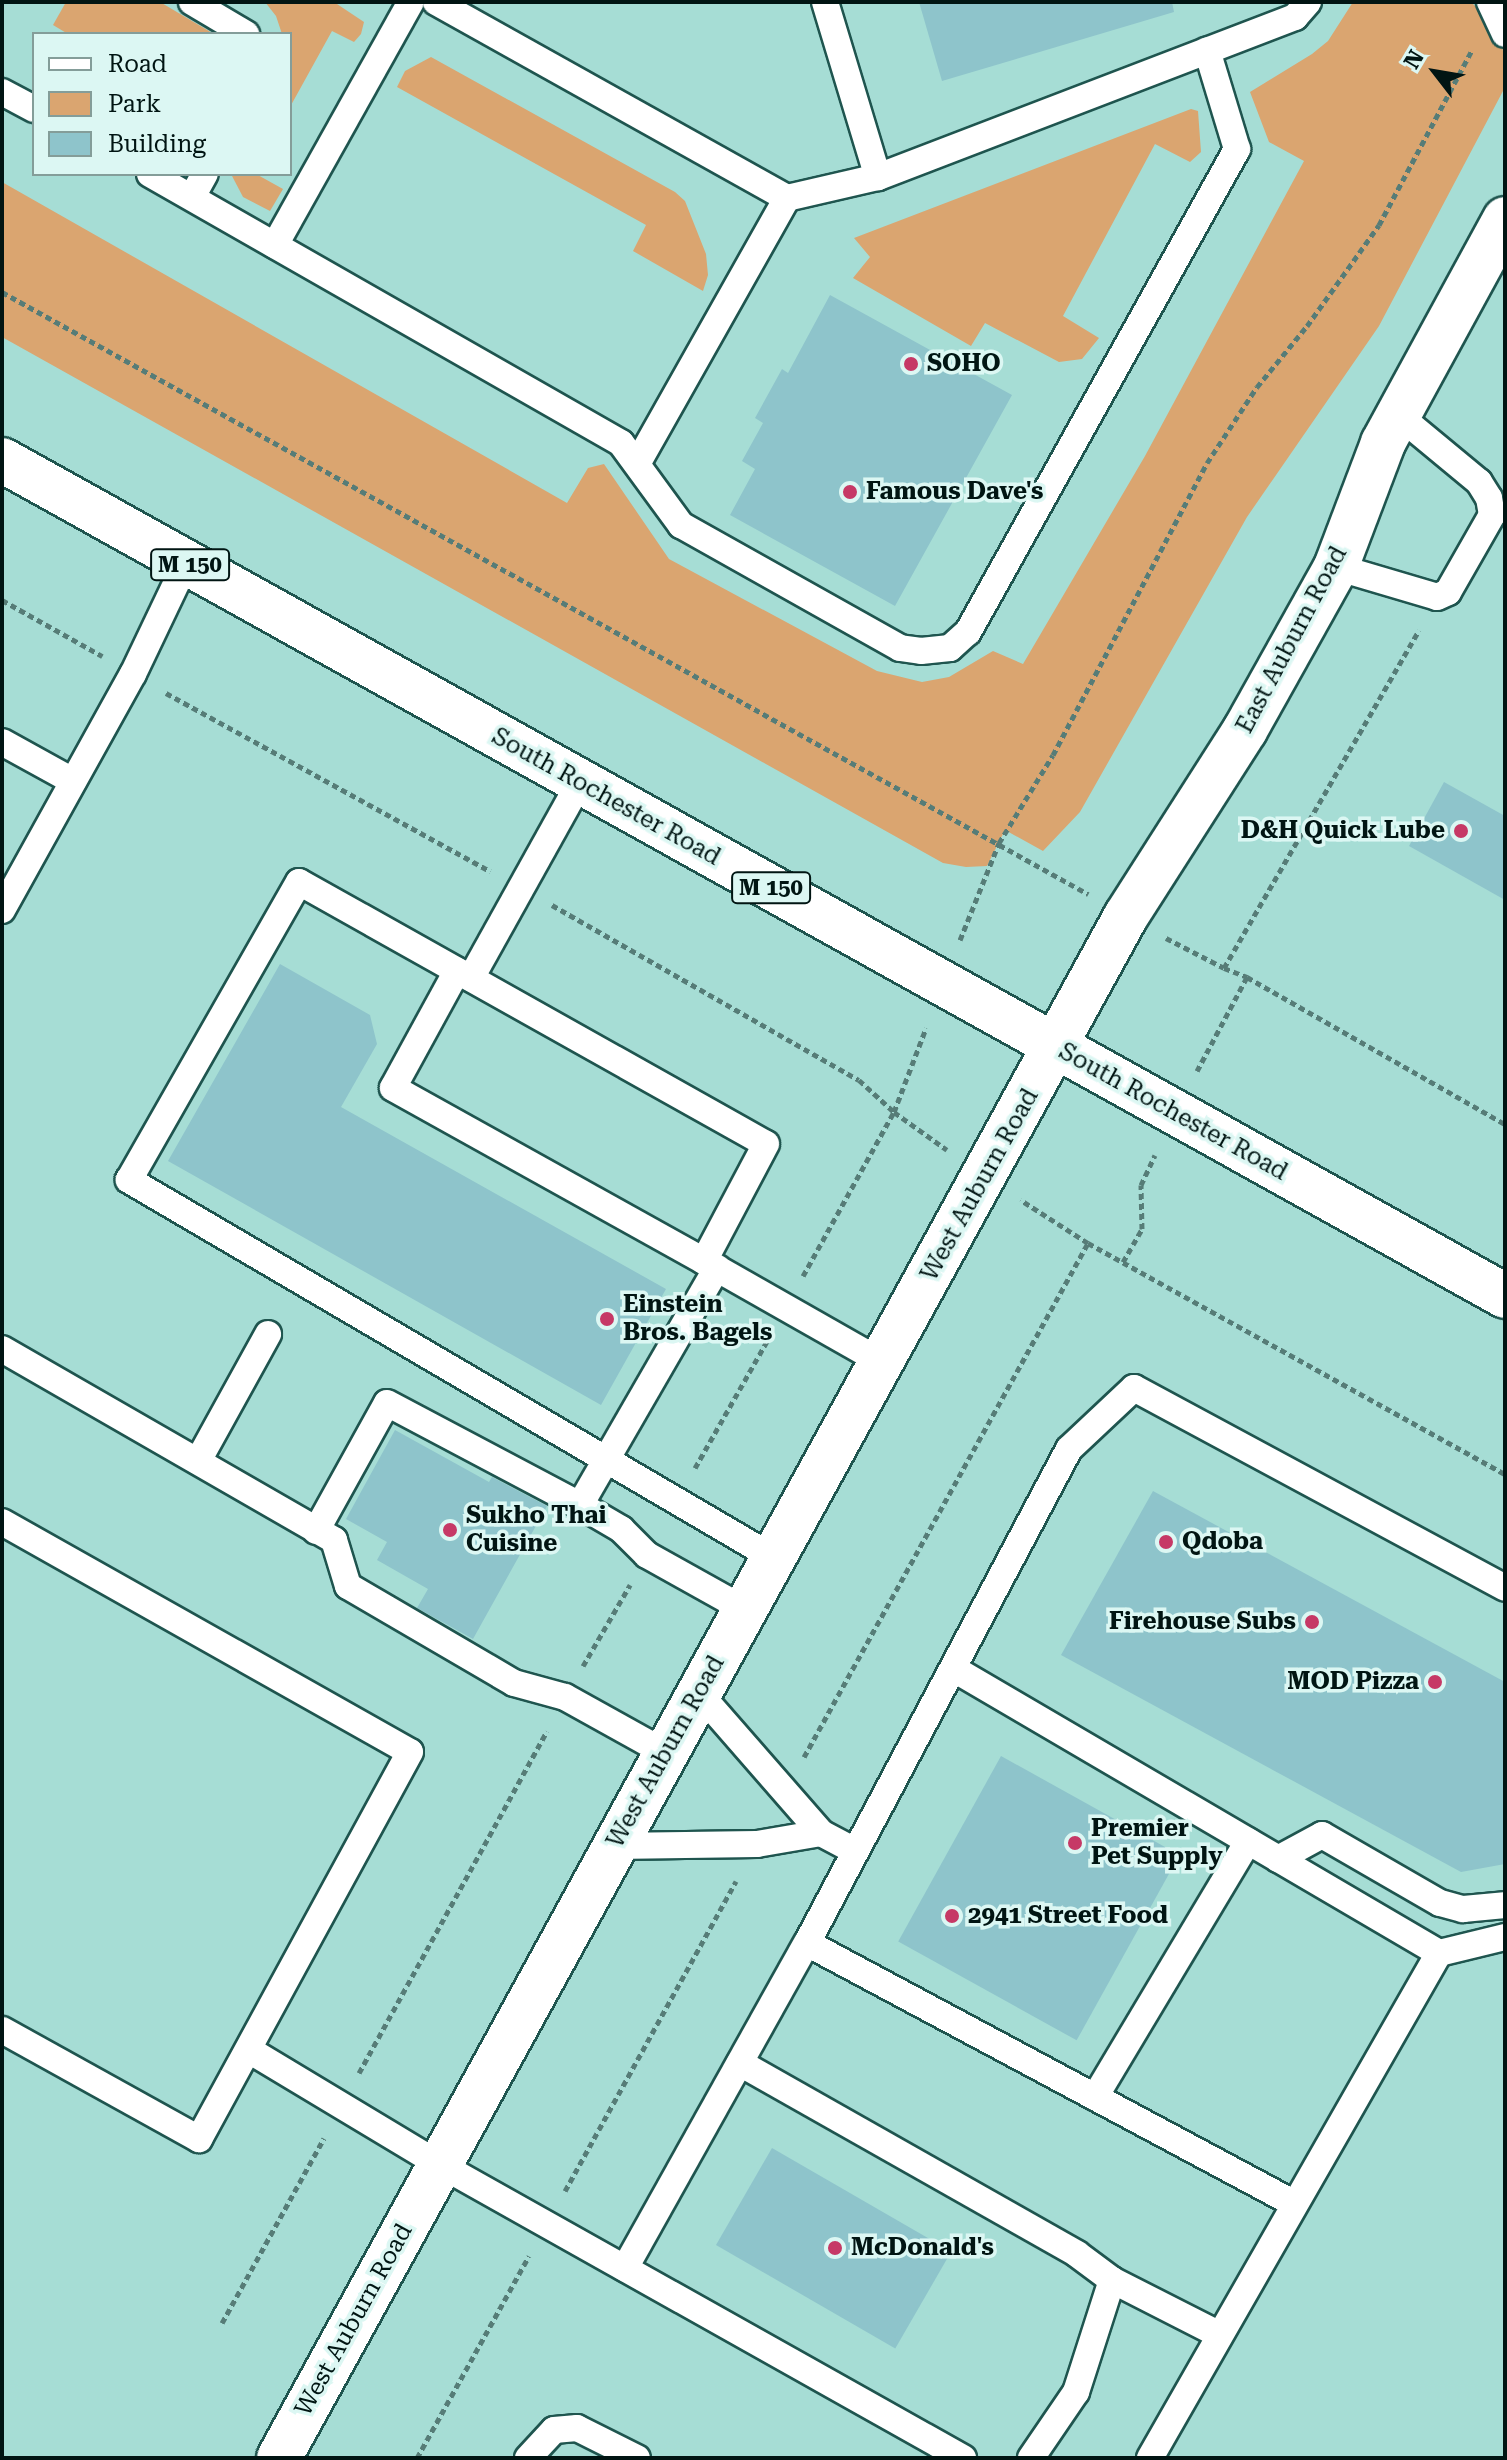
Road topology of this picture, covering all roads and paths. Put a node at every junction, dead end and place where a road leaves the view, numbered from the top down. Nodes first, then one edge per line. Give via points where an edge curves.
1 (192, 2) edge
2 (411, 2) edge
3 (436, 2) edge
4 (825, 2) edge
5 (1308, 2) edge
6 (1496, 16) edge
7 (243, 32) edge
8 (1207, 50) junction
9 (2, 92) edge
10 (32, 108) edge
11 (158, 176) edge
12 (878, 177) junction
13 (198, 186) edge
14 (787, 198) junction
15 (1505, 219) edge
16 (275, 245) junction
17 (2, 292) edge
18 (1398, 415) junction
19 (2, 460) edge
20 (637, 464) junction
21 (186, 563) junction
22 (1336, 567) junction
23 (1437, 597) junction
24 (2, 600) edge
25 (133, 674) junction
26 (2, 742) edge
27 (73, 781) junction
28 (580, 782) junction
29 (999, 843) junction
30 (1022, 858) dead end
31 (520, 888) junction
32 (2, 910) edge
33 (1194, 953) dead end
34 (1224, 968) junction
35 (464, 975) junction
36 (1056, 1048) junction
37 (894, 1112) dead end
38 (1505, 1124) edge
39 (1088, 1243) dead end
40 (711, 1264) junction
41 (1505, 1296) edge
42 (268, 1334) dead end
43 (2, 1349) edge
44 (882, 1362) junction
45 (606, 1459) junction
46 (198, 1461) junction
47 (1505, 1474) edge
48 (580, 1505) junction
49 (316, 1531) junction
50 (6, 1532) edge
51 (774, 1558) junction
52 (1505, 1588) edge
53 (746, 1610) junction
54 (954, 1669) junction
55 (699, 1693) junction
56 (666, 1753) junction
57 (821, 1833) junction
58 (1248, 1841) junction
59 (614, 1846) junction
60 (855, 1851) junction
61 (1278, 1859) junction
62 (1505, 1905) edge
63 (1505, 1937) edge
64 (807, 1943) junction
65 (1439, 1953) junction
66 (2, 2030) edge
67 (249, 2050) junction
68 (740, 2063) junction
69 (1095, 2097) junction
70 (439, 2164) junction
71 (1295, 2204) junction
72 (625, 2268) junction
73 (1112, 2280) junction
74 (1220, 2335) junction
75 (279, 2458) edge
76 (528, 2458) edge
77 (637, 2458) edge
78 (963, 2458) edge
79 (1031, 2458) edge
80 (1150, 2458) edge

1 - 7 lane
2 - 16 lane
3 - 14 lane
4 - 12 lane
5 - 8 lane via 1295,17
6 - 29 path via 1379,225 1207,463 1053,755
8 - 12 lane
8 - 20 lane via 1237,149 968,632 950,648 900,648 681,525
9 - 10 lane
11 - 13 lane
12 - 14 lane
13 - 16 lane
14 - 20 lane
15 - 18 main road, East Auburn Road
16 - 20 lane via 621,443
17 - 29 path
18 - 22 main road, East Auburn Road
18 - 23 lane via 1479,482 1489,498 1492,515 1448,592
19 - 21 main road, South Rochester Road / M 150
21 - 25 lane
21 - 28 main road, South Rochester Road / M 150
22 - 23 lane
22 - 36 main road, East Auburn Road via 1245,730 1126,916
23 - 34 path
24 - 25 path
25 - 27 lane
25 - 31 path
26 - 27 lane
27 - 32 lane
28 - 31 lane
28 - 36 main road, South Rochester Road / M 150
29 - 30 path
31 - 35 lane
31 - 37 path via 859,1080
33 - 34 path
34 - 38 path
35 - 40 lane via 766,1144
35 - 40 lane via 393,1088
35 - 45 lane via 299,882 129,1180
36 - 41 main road, South Rochester Road / M 150
36 - 44 main road, West Auburn Road
39 - 47 path
40 - 44 lane
40 - 45 lane
42 - 46 lane
43 - 46 lane
44 - 51 main road, West Auburn Road
45 - 48 lane
45 - 51 lane
46 - 49 lane
48 - 49 lane via 387,1403
48 - 53 lane via 621,1529 647,1555
49 - 56 lane via 334,1540 348,1586 514,1683 565,1697
50 - 67 lane via 410,1752
51 - 53 main road, West Auburn Road
52 - 54 lane via 1134,1388 1069,1449
53 - 55 main road, West Auburn Road
54 - 58 lane
54 - 60 lane
55 - 56 main road, West Auburn Road
55 - 57 lane
56 - 59 main road, West Auburn Road
57 - 59 lane via 757,1844
57 - 60 lane
58 - 61 lane
58 - 69 lane
59 - 70 main road, West Auburn Road
60 - 64 lane
61 - 62 lane via 1322,1835 1440,1903 1463,1909
61 - 65 lane
63 - 65 lane
64 - 68 lane
64 - 69 lane
65 - 71 lane
66 - 67 lane via 199,2139
67 - 70 lane
68 - 72 lane
68 - 73 lane via 1077,2254
69 - 71 lane
70 - 72 lane
70 - 75 main road, West Auburn Road
71 - 74 lane
72 - 78 lane
73 - 74 lane
73 - 79 lane via 1076,2392
74 - 80 lane
76 - 77 lane via 554,2430 577,2428

